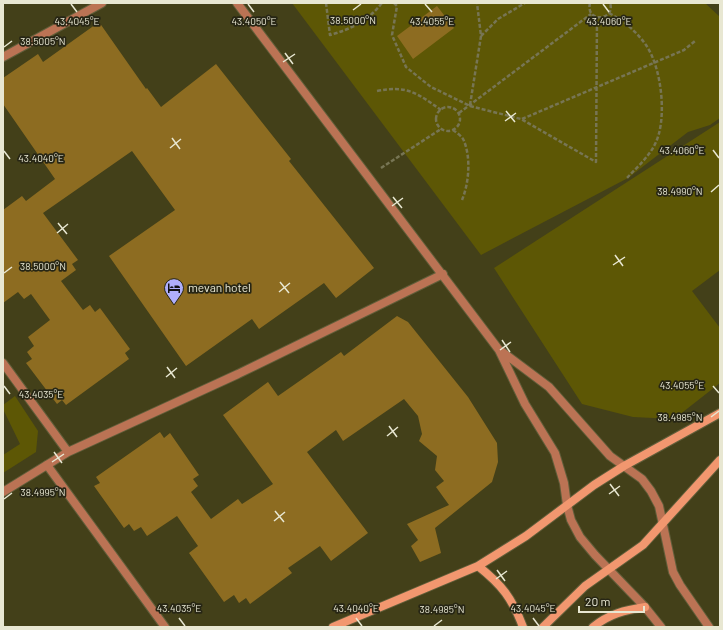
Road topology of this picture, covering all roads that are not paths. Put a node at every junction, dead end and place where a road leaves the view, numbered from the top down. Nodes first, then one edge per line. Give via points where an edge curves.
1 (102, 3) edge
2 (237, 3) edge
3 (3, 57) edge
4 (443, 274) junction
5 (499, 350) junction
6 (3, 363) edge
7 (720, 413) edge
8 (68, 452) junction
9 (720, 460) edge
10 (47, 465) junction
11 (624, 466) junction
12 (3, 492) edge
13 (567, 505) junction
14 (663, 524) junction
15 (478, 566) junction
16 (608, 569) junction
17 (645, 607) junction
18 (165, 627) edge
19 (333, 627) edge
20 (523, 627) edge
21 (543, 627) edge
22 (593, 627) edge
23 (661, 627) edge
24 (709, 627) edge

1 - 3 street
2 - 4 street
4 - 5 street
4 - 8 street via 238,374
5 - 11 street via 549,387 590,435 610,456
5 - 13 street via 526,404 555,453 564,483
6 - 8 street
7 - 11 main road
8 - 10 street
9 - 14 main road
10 - 12 street
10 - 18 street
11 - 13 main road
11 - 14 street via 642,479 651,491 660,506
13 - 15 main road via 526,536
13 - 16 street via 580,537
14 - 16 main road via 630,556
14 - 24 street via 673,572
15 - 19 main road
15 - 20 main road via 508,594
16 - 17 street
16 - 21 main road via 585,586
17 - 22 main road via 621,610
17 - 23 street

